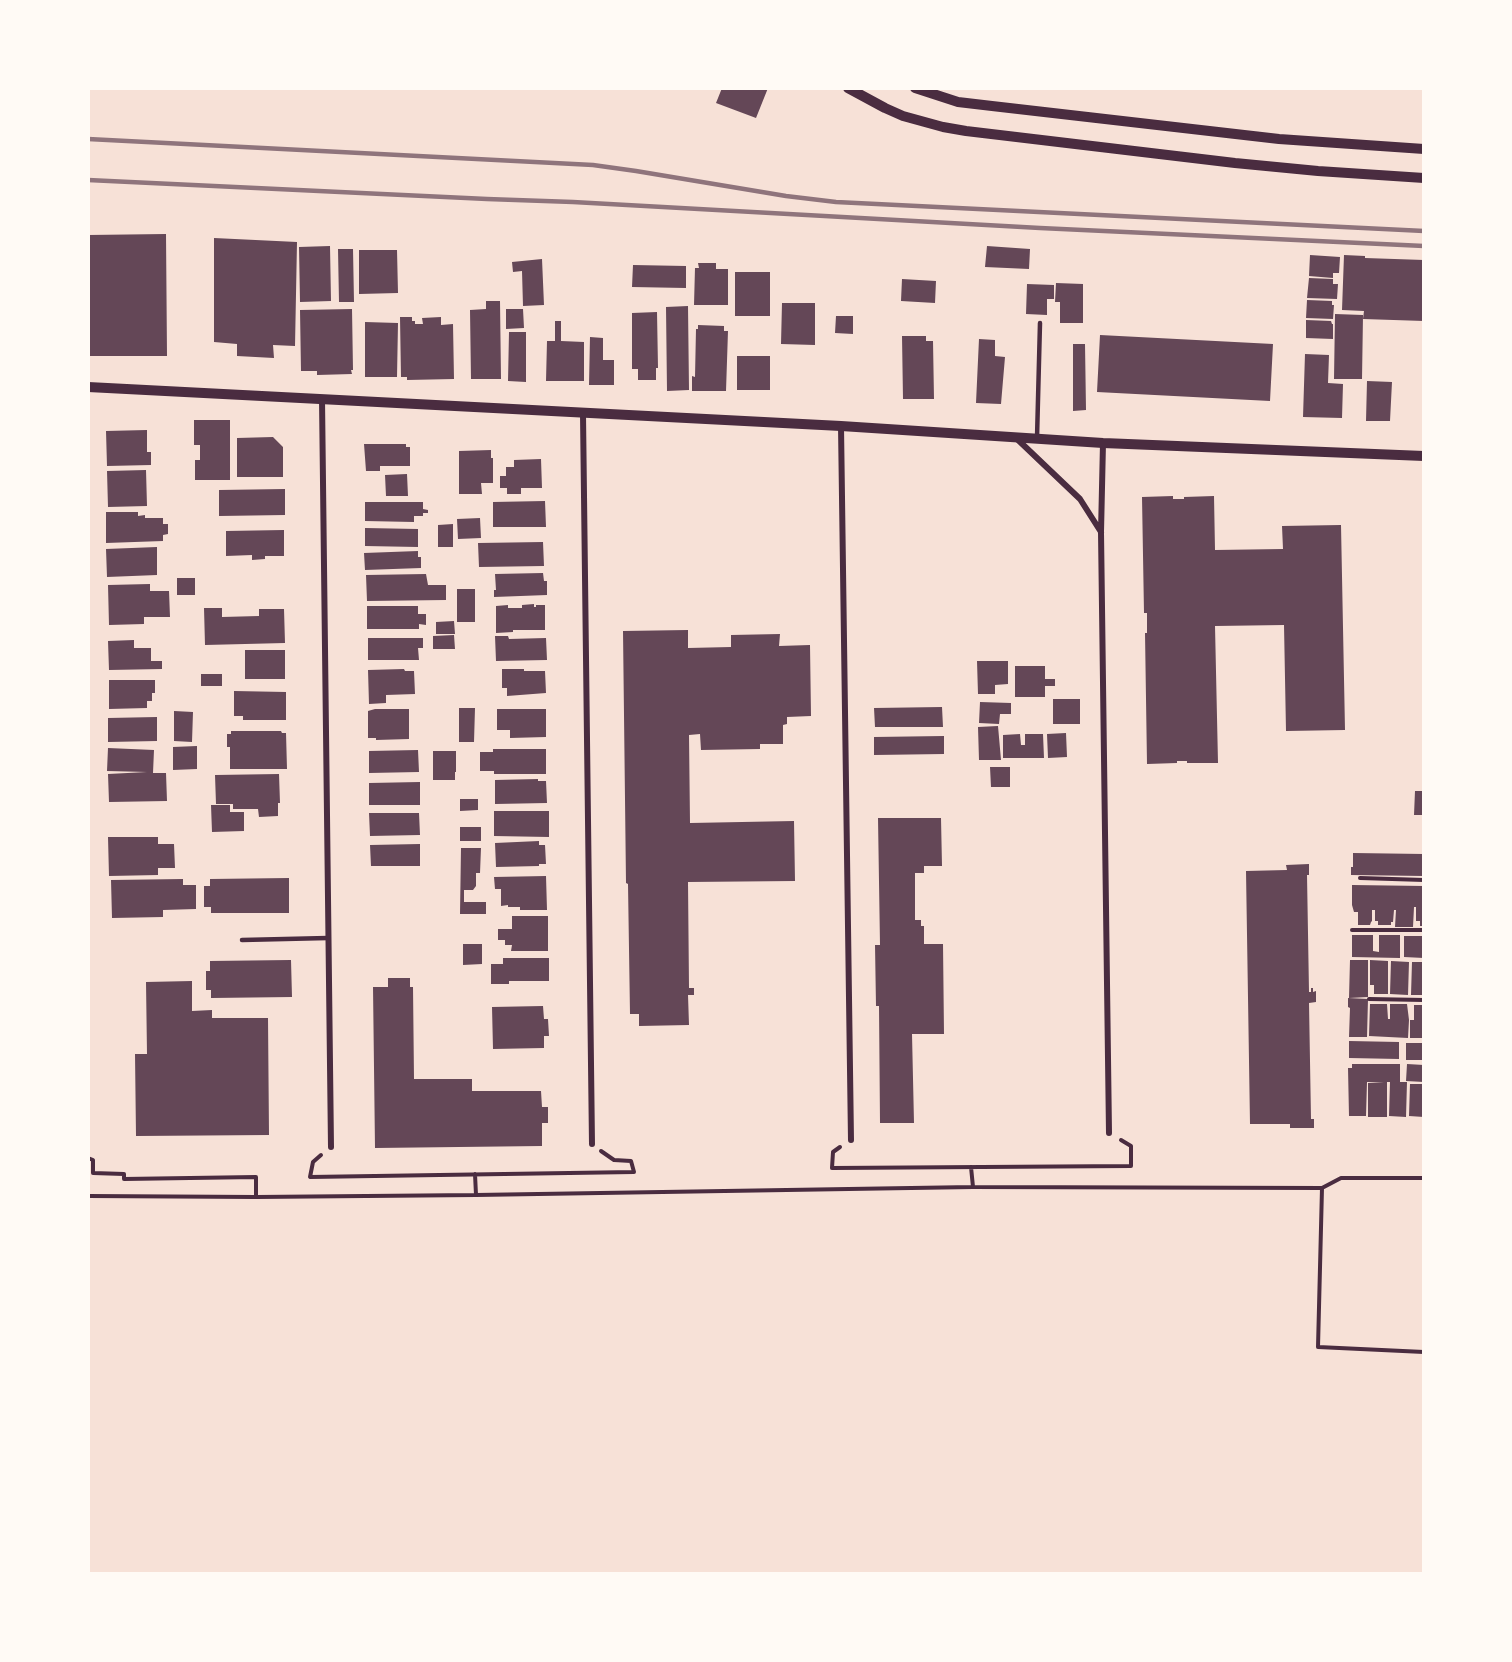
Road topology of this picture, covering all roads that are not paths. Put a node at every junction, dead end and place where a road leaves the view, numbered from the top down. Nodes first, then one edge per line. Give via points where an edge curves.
1 (848, 88) edge
2 (915, 88) edge
3 (1424, 149) edge
4 (1424, 177) edge
5 (1040, 323) dead end
6 (88, 387) edge
7 (322, 399) junction
8 (583, 414) junction
9 (841, 426) junction
10 (1016, 438) junction
11 (1037, 439) junction
12 (1103, 442) junction
13 (1424, 456) edge
14 (1101, 532) junction
15 (328, 938) junction
16 (242, 940) dead end
17 (1108, 1133) road end
18 (851, 1140) road end
19 (592, 1144) road end
20 (331, 1147) road end

1 - 4 street via 903,116 966,131 1235,163
2 - 3 street via 943,98 993,106 1279,139
5 - 11 lane
6 - 7 street
7 - 8 street
7 - 15 street
8 - 9 street
8 - 19 street
9 - 10 street
9 - 18 street
10 - 11 street
10 - 14 street via 1080,499
11 - 12 street
12 - 13 street
12 - 14 street
14 - 17 street
15 - 16 lane
15 - 20 street

